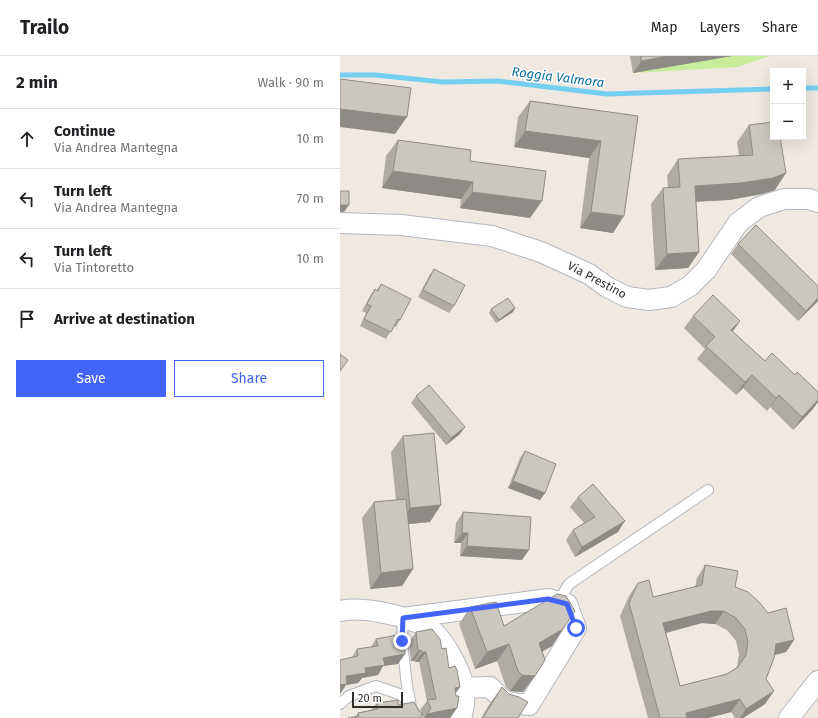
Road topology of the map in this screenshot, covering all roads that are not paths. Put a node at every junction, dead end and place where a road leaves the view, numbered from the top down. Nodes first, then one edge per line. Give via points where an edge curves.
1 (818, 202) edge
2 (340, 223) edge
3 (708, 490) dead end
4 (558, 602) junction
5 (340, 611) edge
6 (403, 618) junction
7 (818, 681) edge
8 (464, 688) junction
9 (340, 704) edge
10 (411, 707) junction
11 (417, 718) edge
12 (461, 718) edge
13 (789, 718) edge

1 - 2 street, Via Prestino via 810,199 784,199 759,207 738,223 706,270 690,286 671,297 649,300 627,297 589,274 540,252 492,236 401,225
3 - 4 lane via 569,584
4 - 6 street via 548,599
4 - 8 street via 567,604 576,628 529,705 505,702 490,687
5 - 6 street via 373,611
6 - 8 street via 430,629 446,647 458,668
6 - 10 lane via 402,641
7 - 13 street
8 - 12 street
9 - 10 lane via 349,696 376,686 402,695
10 - 11 lane

